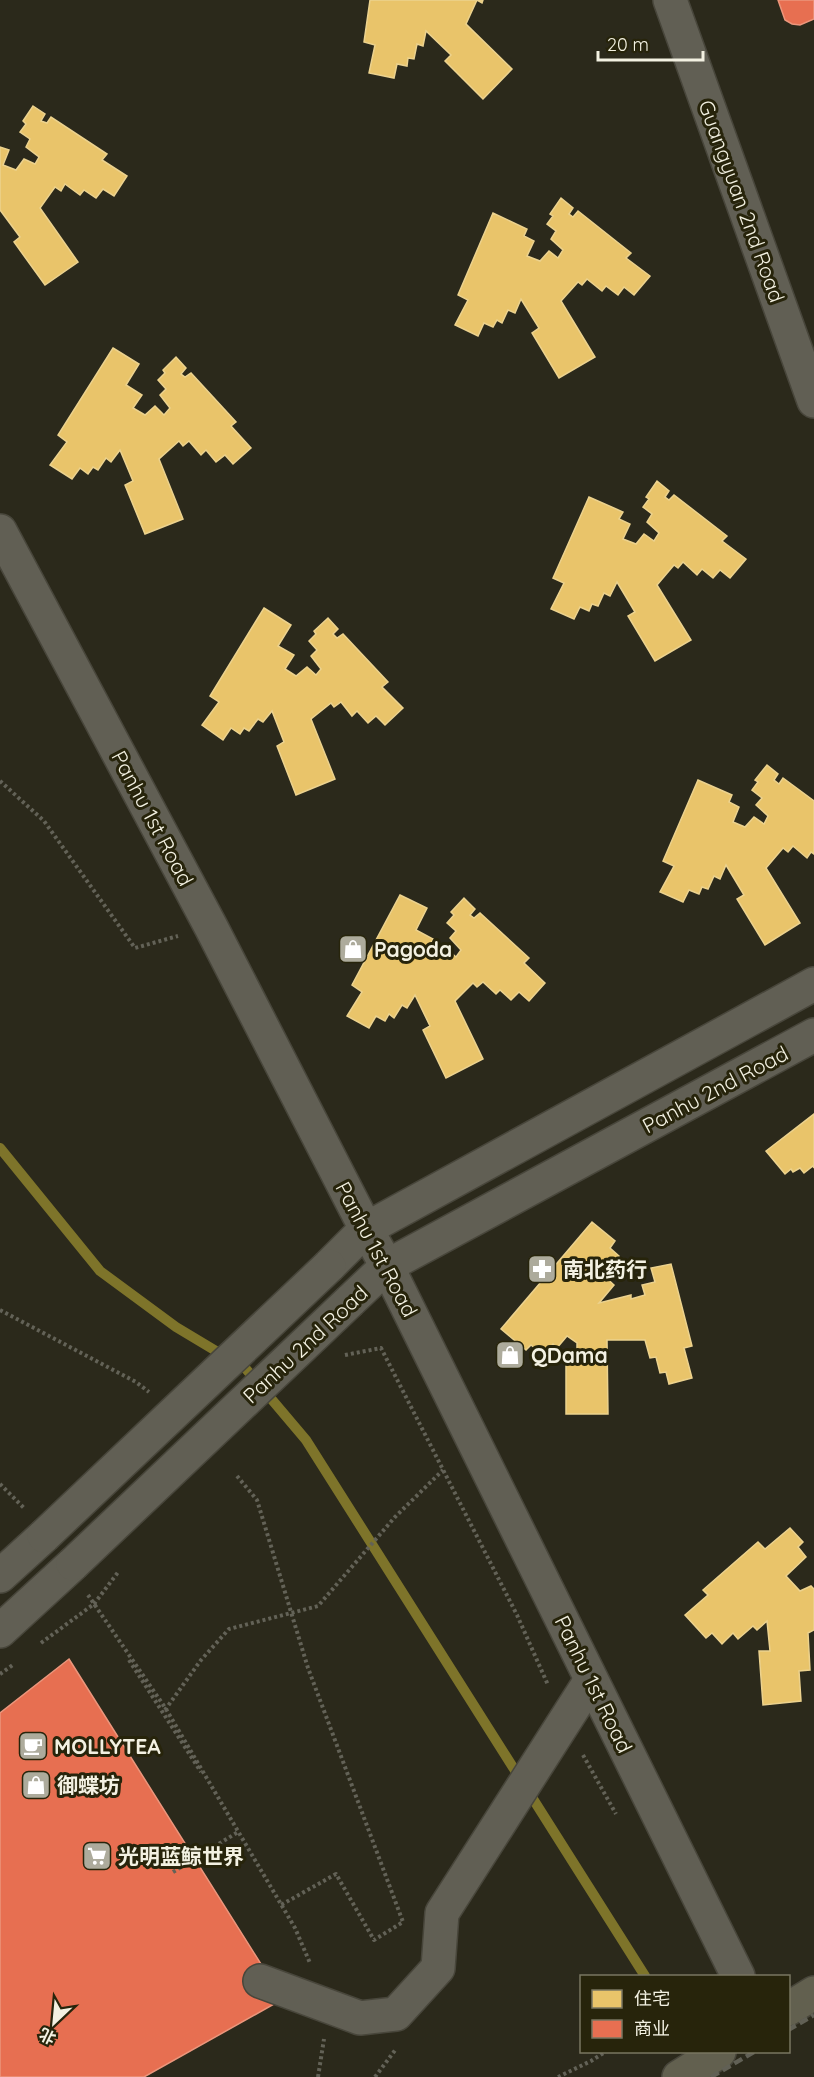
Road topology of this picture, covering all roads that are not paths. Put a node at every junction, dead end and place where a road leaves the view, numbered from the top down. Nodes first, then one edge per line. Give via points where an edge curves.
1 (670, 0) edge
2 (814, 401) edge
3 (0, 531) edge
4 (814, 984) edge
5 (814, 1035) edge
6 (366, 1229) junction
7 (387, 1266) junction
8 (0, 1576) edge
9 (0, 1631) edge
10 (591, 1680) junction
11 (737, 1975) edge
12 (260, 1981) dead end
13 (814, 1993) edge
14 (790, 2008) edge
15 (717, 2053) edge
16 (679, 2077) edge

1 - 2 street, Guangyuan 2nd Road
3 - 6 street, Panhu 1st Road
4 - 6 street, Panhu 2nd Road
5 - 7 street, Panhu 2nd Road
6 - 7 street, Panhu 1st Road
6 - 8 street, Panhu 2nd Road, bridge via 38,1527
7 - 9 street, Panhu 2nd Road, bridge
7 - 10 street, Panhu 1st Road
10 - 11 street, Panhu 1st Road
10 - 12 street via 442,1913 438,1968 396,2014 360,2018
13 - 14 main road
15 - 16 main road

